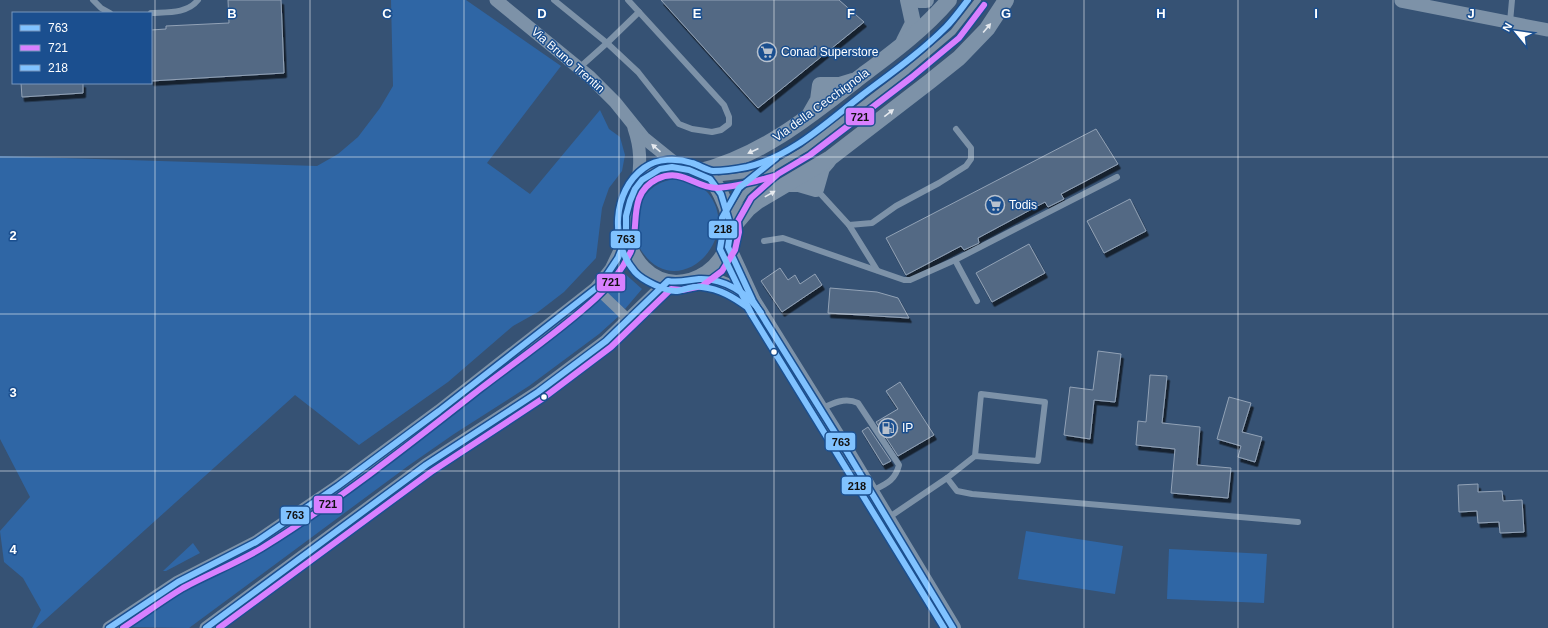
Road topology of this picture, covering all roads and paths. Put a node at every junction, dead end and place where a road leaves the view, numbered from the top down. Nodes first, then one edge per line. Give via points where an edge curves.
1 (93, 0) edge
2 (198, 0) edge
3 (496, 0) edge
4 (554, 0) edge
5 (628, 0) edge
6 (908, 0) edge
7 (919, 0) edge
8 (926, 0) edge
9 (949, 0) edge
10 (978, 0) edge
11 (1006, 0) edge
12 (1512, 0) edge
13 (1398, 1) edge
14 (108, 12) edge
15 (639, 12) junction
16 (152, 13) edge
17 (1510, 22) junction
18 (1548, 30) edge
19 (608, 43) junction
20 (900, 47) junction
21 (579, 68) junction
22 (634, 126) junction
23 (956, 129) dead end
24 (829, 159) junction
25 (680, 167) junction
26 (773, 168) junction
27 (703, 176) junction
28 (1117, 177) dead end
29 (789, 184) junction
30 (637, 186) junction
31 (816, 189) junction
32 (730, 224) junction
33 (849, 225) junction
34 (626, 238) junction
35 (764, 241) dead end
36 (728, 247) junction
37 (955, 260) junction
38 (877, 270) junction
39 (699, 278) junction
40 (668, 281) junction
41 (602, 294) dead end
42 (753, 301) junction
43 (976, 301) dead end
44 (623, 314) dead end
45 (821, 409) junction
46 (975, 456) junction
47 (947, 478) junction
48 (872, 491) junction
49 (887, 519) junction
50 (1298, 522) dead end
51 (109, 628) edge
52 (206, 628) edge
53 (954, 628) edge

1 - 14 lane
2 - 16 lane via 182,11
3 - 21 street, Via Bruno Trentin
4 - 19 lane
5 - 15 lane
6 - 20 street via 913,24
7 - 8 street
9 - 20 street, Via della Cecchignola via 918,34
10 - 26 lane, Via della Cecchignola via 953,32 907,71 805,149
24 -> 11 street via 959,58 987,29
12 - 17 lane
13 - 17 street
15 - 19 lane
15 - 19 lane via 724,105 729,124 712,132 678,124 638,72
17 - 18 street
19 - 21 lane
20 -> 27 street, Via della Cecchignola via 856,80 840,85 820,85 818,100 810,115 762,147
21 - 22 street, Via Bruno Trentin via 615,102
25 -> 22 street, Via Bruno Trentin
22 - 30 street, Via Bruno Trentin via 641,163
23 - 33 lane via 971,148 971,159 966,166 896,206 872,223
24 - 29 street
24 - 31 street via 822,168
25 - 27 street
25 - 30 street via 660,169 649,174
26 - 27 lane, Via della Cecchignola via 747,175
26 - 32 lane, Via della Cecchignola via 745,194
27 - 32 street via 721,194
28 - 37 lane
29 - 31 street
32 -> 29 street via 758,201
30 - 34 street via 628,209
31 - 33 lane
32 - 36 street
33 - 38 lane
34 - 40 street via 628,248 641,267 651,275
34 - 51 street via 615,264 596,288 439,411 276,529 178,582
35 - 38 lane via 783,238
36 - 39 street via 717,265
36 - 42 street
37 - 38 lane via 910,280
37 - 43 lane
39 - 40 street via 681,282
39 - 42 street via 717,281 734,288
40 - 52 street via 606,341 538,392 426,466
41 - 44 street
42 - 45 street
45 - 48 street
45 - 48 lane via 850,399 858,403 899,465 891,482
46 - 46 lane via 981,394 1044,402 1038,461
46 - 47 lane
47 - 49 lane
47 - 50 lane via 957,491 972,494
48 - 49 street
49 - 53 street

